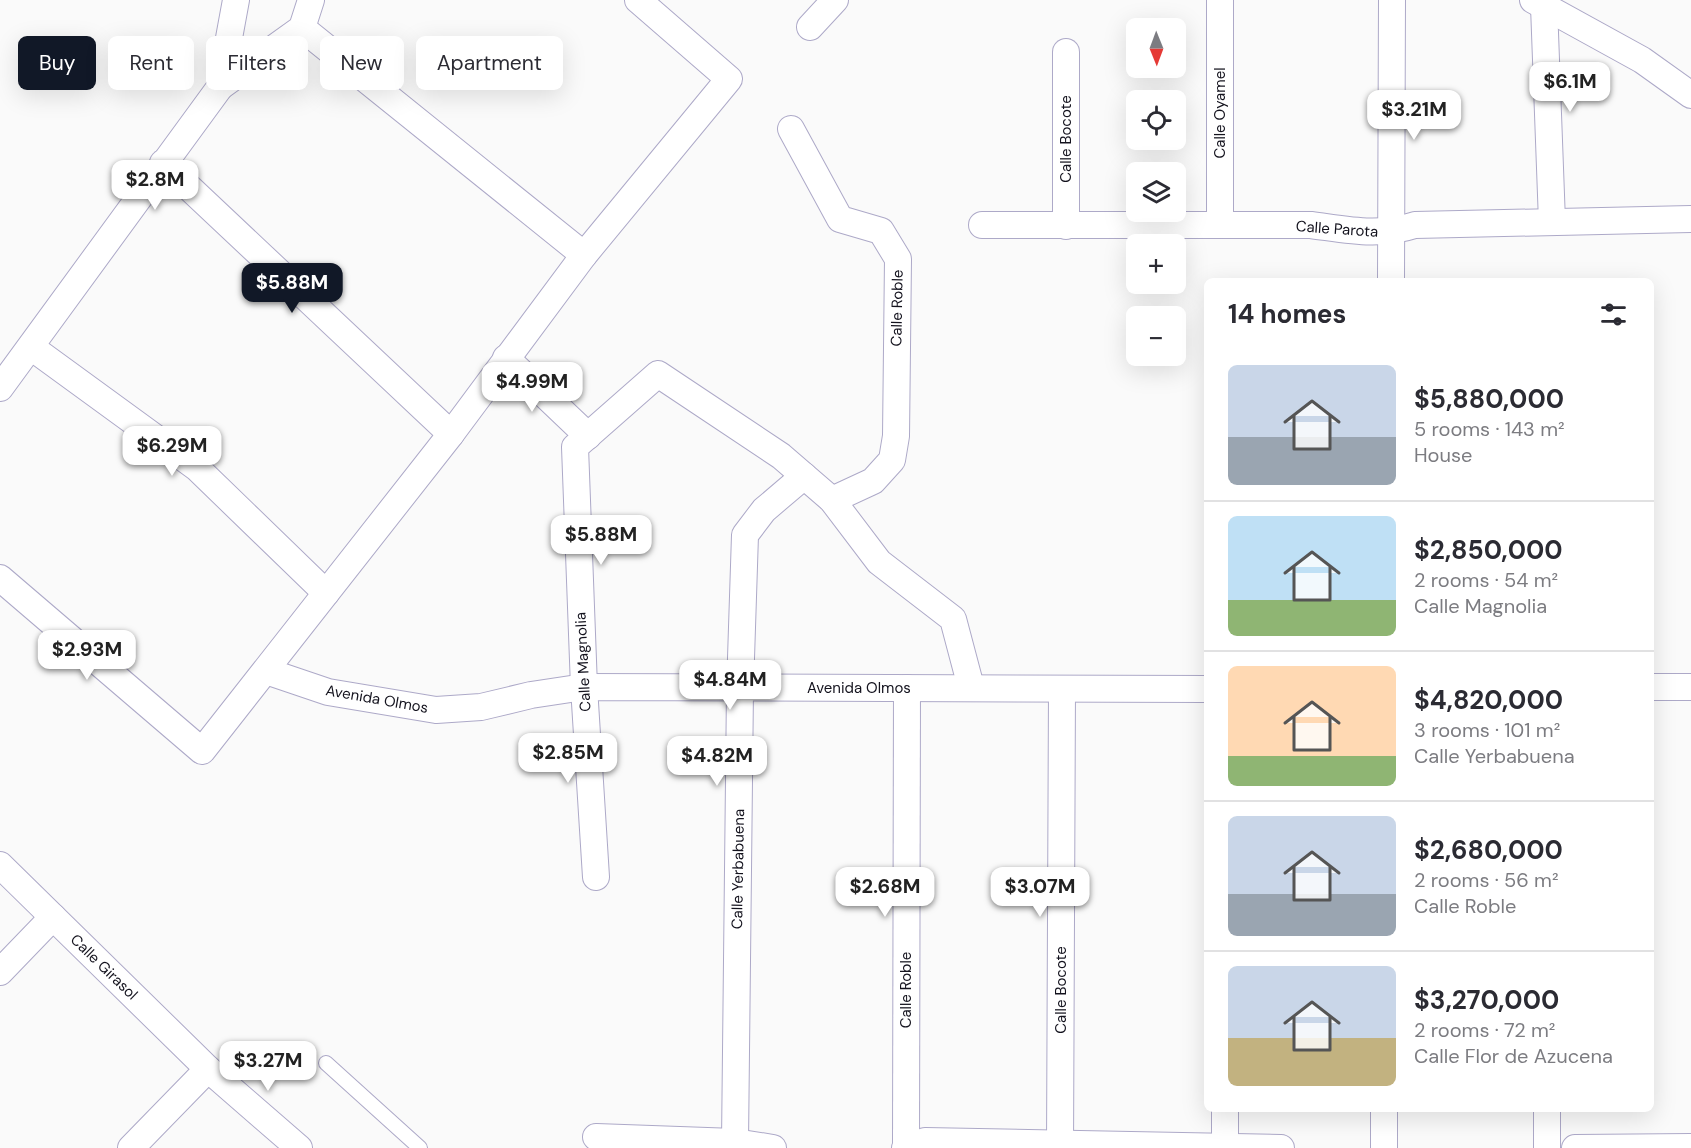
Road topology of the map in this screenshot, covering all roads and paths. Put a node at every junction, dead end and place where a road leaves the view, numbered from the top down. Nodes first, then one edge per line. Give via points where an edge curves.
1 (236, 0) edge
2 (311, 0) edge
3 (638, 0) edge
4 (835, 0) edge
5 (1220, 0) edge
6 (1392, 0) edge
7 (1538, 3) edge
8 (810, 27) dead end
9 (302, 28) junction
10 (229, 36) edge
11 (291, 36) edge
12 (1066, 52) dead end
13 (218, 90) edge
14 (1691, 95) edge
15 (791, 129) dead end
16 (163, 163) junction
17 (1691, 219) edge
18 (1552, 222) junction
19 (982, 225) dead end
20 (1220, 225) junction
21 (1066, 226) junction
22 (1392, 232) junction
23 (584, 255) junction
24 (1391, 278) edge
25 (31, 347) junction
26 (506, 358) junction
27 (0, 388) edge
28 (451, 434) junction
29 (581, 441) junction
30 (804, 476) junction
31 (832, 500) junction
32 (0, 578) edge
33 (326, 593) junction
34 (266, 671) junction
35 (584, 687) junction
36 (971, 687) junction
37 (1654, 687) edge
38 (1691, 687) edge
39 (907, 688) junction
40 (740, 689) junction
41 (1062, 689) junction
42 (1204, 689) edge
43 (0, 865) edge
44 (596, 877) dead end
45 (53, 917) junction
46 (0, 972) edge
47 (326, 1064) dead end
48 (208, 1069) junction
49 (1225, 1112) edge
50 (1384, 1112) edge
51 (1546, 1112) edge
52 (596, 1137) dead end
53 (735, 1142) junction
54 (1060, 1146) edge
55 (1225, 1147) edge
56 (1691, 1147) edge
57 (130, 1148) edge
58 (299, 1148) edge
59 (420, 1148) edge
60 (773, 1148) edge
61 (905, 1148) edge
62 (1281, 1148) edge
63 (1384, 1148) edge
64 (1546, 1148) edge
65 (1575, 1148) edge

1 - 10 street
2 - 9 street
3 - 23 street via 729,79
4 - 8 street
5 - 20 street, Calle Oyamel
6 - 22 street
7 - 14 street via 1642,60
7 - 18 street
9 - 11 street
9 - 23 street
12 - 21 street, Calle Bocote
13 - 16 street
15 - 31 street, Calle Roble via 840,219 881,231 897,259 896,436 892,460 873,481
16 - 25 street
16 - 28 street
17 - 18 street, Calle Parota
18 - 22 street, Calle Parota via 1415,225
19 - 21 street, Calle Parota
20 - 21 street, Calle Parota
20 - 22 street, Calle Parota via 1311,225
22 - 24 street
23 - 26 street
25 - 27 street
25 - 33 street via 197,468
26 - 28 street
26 - 29 street
28 - 33 street
29 - 30 street via 658,374 781,456
29 - 35 street, Calle Magnolia
30 - 31 street
30 - 40 street, Calle Yerbabuena via 764,510 745,535
31 - 36 street via 879,562 953,619
32 - 34 street via 202,751
33 - 34 street
34 - 35 street, Avenida Olmos via 328,692 436,710 481,707 531,694
35 - 40 street, Avenida Olmos
35 - 44 street, Calle Magnolia
36 - 39 street, Avenida Olmos
36 - 41 street, Avenida Olmos
37 - 38 street
39 - 40 street, Avenida Olmos
39 - 61 street, Calle Roble
40 - 53 street, Calle Yerbabuena
41 - 42 street, Avenida Olmos
41 - 54 street, Calle Bocote
43 - 45 street, Calle Girasol
45 - 46 street
45 - 48 street, Calle Girasol
47 - 59 lane
48 - 57 street
48 - 58 street, Calle Girasol
49 - 55 street
50 - 63 street
51 - 64 street
52 - 53 street
53 - 60 street
54 - 55 street
54 - 61 street via 925,1141
55 - 62 street
56 - 65 street

